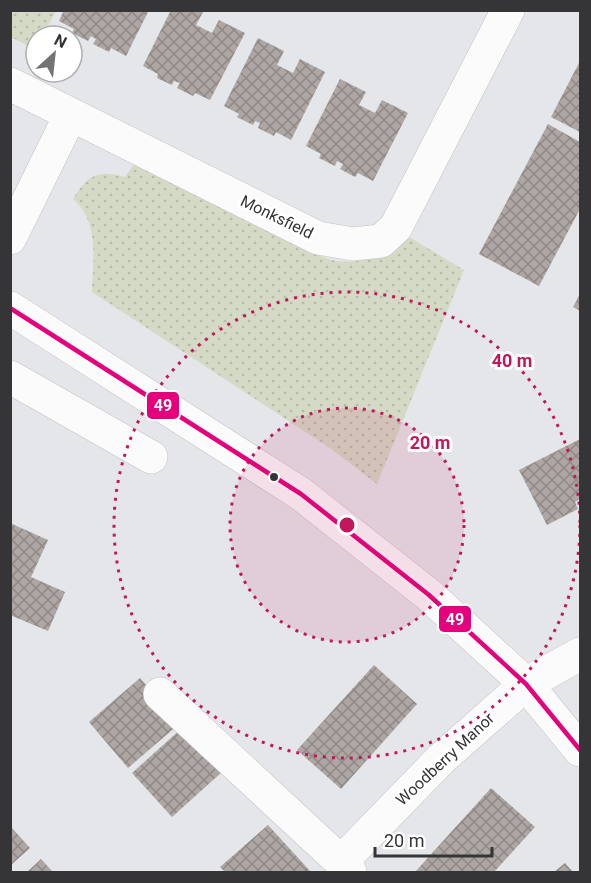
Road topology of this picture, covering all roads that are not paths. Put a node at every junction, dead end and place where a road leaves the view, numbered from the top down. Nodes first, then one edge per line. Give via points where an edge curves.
1 (507, 10) edge
2 (10, 84) edge
3 (70, 116) junction
4 (10, 238) edge
5 (10, 308) edge
6 (10, 376) edge
7 (151, 457) dead end
8 (580, 654) edge
9 (526, 684) junction
10 (160, 694) dead end
11 (580, 750) edge
12 (346, 867) edge

1 - 3 street, Monksfield via 396,227 381,241 353,244 318,238
2 - 3 street, Monksfield
3 - 4 street
5 - 9 street via 301,494 429,594
6 - 7 street
8 - 9 street, Woodberry Manor
9 - 11 street
9 - 12 street, Woodberry Manor via 441,759
10 - 12 street, Woodberry Manor

